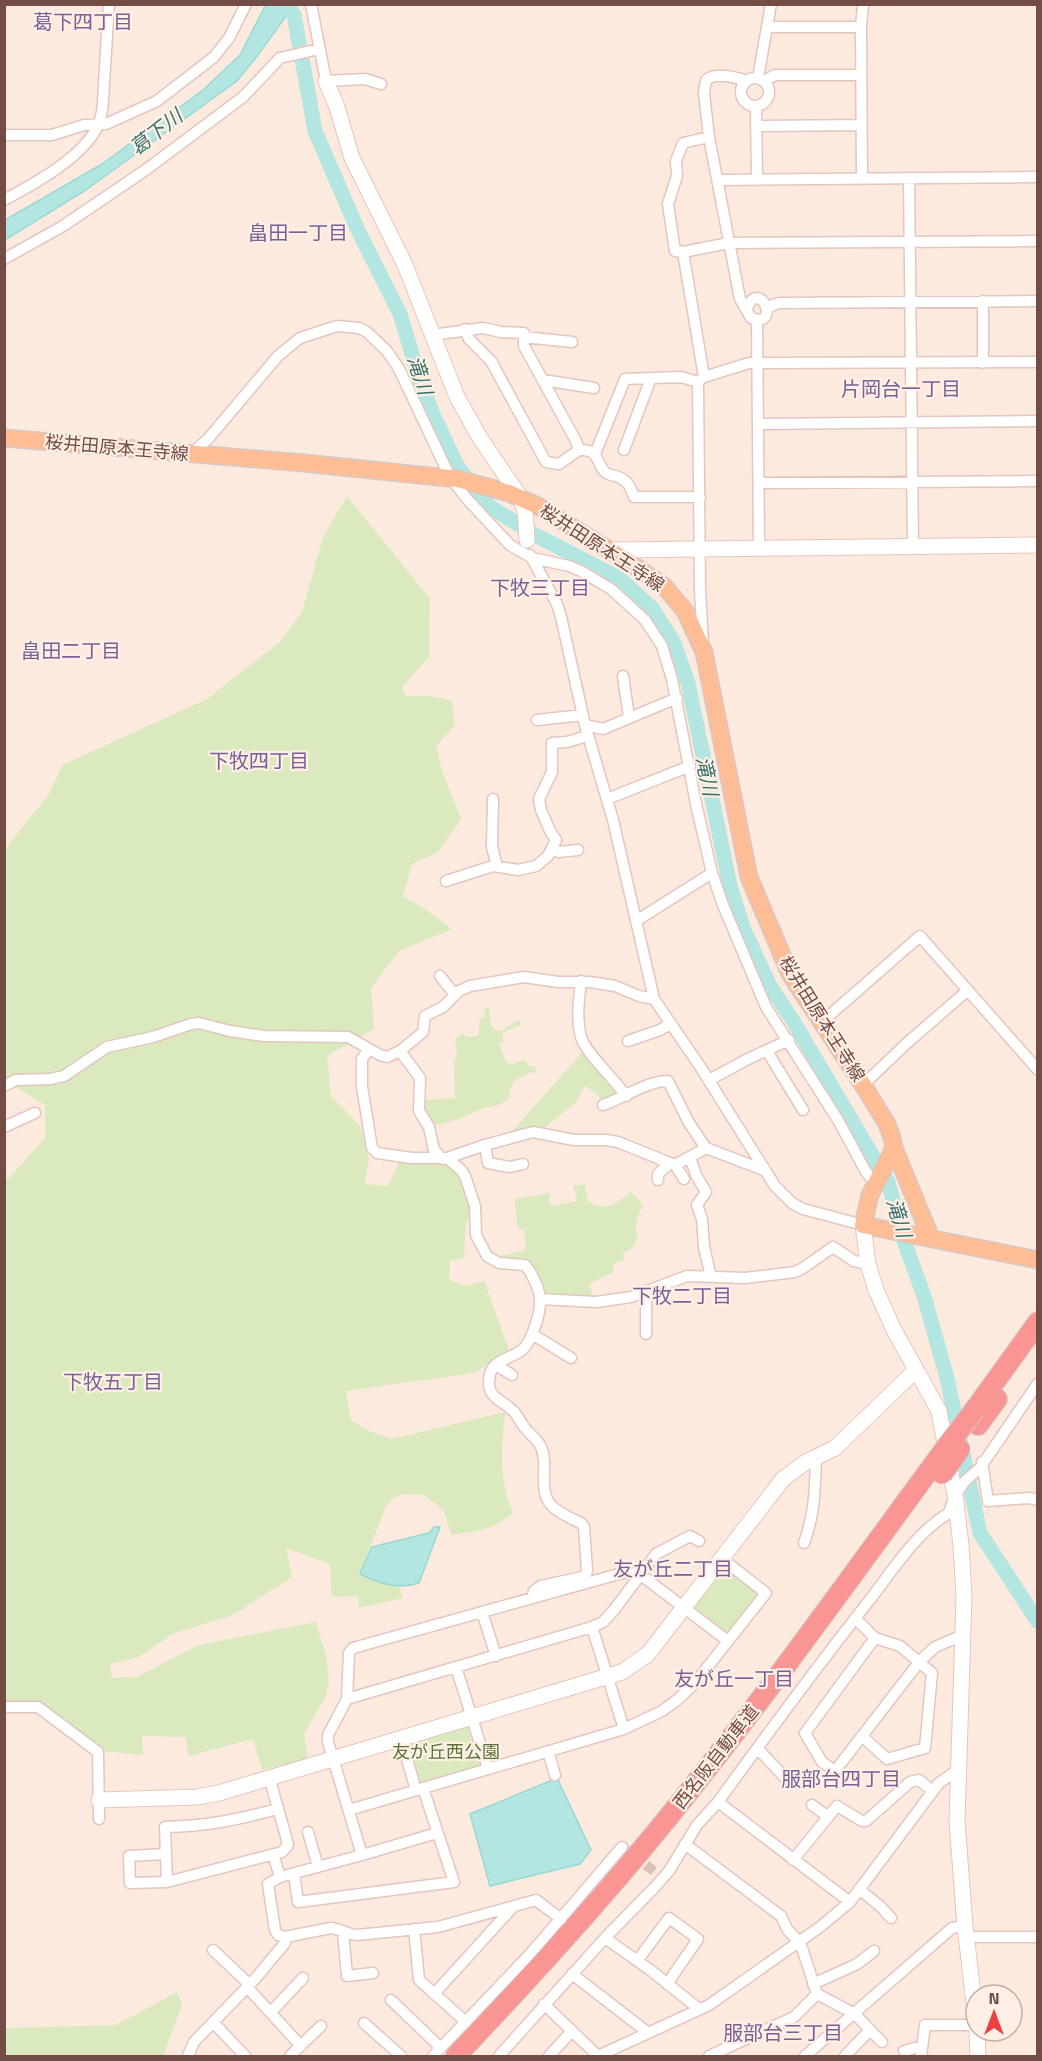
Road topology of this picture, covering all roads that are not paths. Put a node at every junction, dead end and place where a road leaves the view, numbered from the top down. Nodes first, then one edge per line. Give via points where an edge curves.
1 (109, 4) edge
2 (246, 4) edge
3 (311, 4) edge
4 (771, 4) edge
5 (863, 4) edge
6 (768, 27) junction
7 (861, 27) junction
8 (319, 49) junction
9 (861, 75) junction
10 (756, 80) junction
11 (326, 81) junction
12 (381, 84) dead end
13 (756, 106) junction
14 (99, 124) junction
15 (862, 125) junction
16 (756, 126) junction
17 (4, 135) edge
18 (709, 137) junction
19 (1038, 177) edge
20 (909, 178) junction
21 (862, 179) junction
22 (718, 180) junction
23 (757, 180) junction
24 (4, 200) edge
25 (1038, 241) edge
26 (910, 242) junction
27 (729, 243) junction
28 (683, 252) junction
29 (4, 259) edge
30 (1038, 301) edge
31 (911, 302) junction
32 (983, 302) junction
33 (768, 307) junction
34 (747, 308) junction
35 (757, 320) junction
36 (465, 329) junction
37 (432, 335) junction
38 (524, 336) junction
39 (572, 342) dead end
40 (1038, 362) edge
41 (757, 363) junction
42 (983, 363) junction
43 (911, 364) junction
44 (651, 378) junction
45 (701, 379) junction
46 (543, 380) junction
47 (594, 388) dead end
48 (1038, 421) edge
49 (912, 423) junction
50 (758, 424) junction
51 (4, 438) edge
52 (579, 450) junction
53 (624, 450) dead end
54 (191, 454) junction
55 (595, 454) junction
56 (454, 478) junction
57 (1038, 481) edge
58 (759, 483) junction
59 (912, 483) junction
60 (700, 496) junction
61 (522, 504) junction
62 (527, 540) joint
63 (1038, 545) edge
64 (913, 546) junction
65 (700, 548) junction
66 (759, 548) junction
67 (610, 550) junction
68 (532, 558) junction
69 (704, 652) junction
70 (623, 676) dead end
71 (677, 698) junction
72 (629, 717) junction
73 (537, 720) dead end
74 (585, 725) junction
75 (690, 766) junction
76 (493, 799) dead end
77 (607, 799) junction
78 (552, 849) junction
79 (578, 850) dead end
80 (497, 866) junction
81 (712, 873) junction
82 (446, 881) dead end
83 (636, 921) junction
84 (440, 976) dead end
85 (581, 981) junction
86 (967, 991) junction
87 (455, 995) junction
88 (654, 999) junction
89 (820, 1021) junction
90 (670, 1024) junction
91 (789, 1040) junction
92 (628, 1041) dead end
93 (369, 1049) junction
94 (767, 1051) junction
95 (400, 1052) junction
96 (1038, 1070) edge
97 (709, 1080) junction
98 (863, 1085) junction
99 (4, 1086) edge
100 (626, 1096) junction
101 (603, 1105) dead end
102 (803, 1110) dead end
103 (35, 1113) dead end
104 (4, 1127) edge
105 (485, 1145) junction
106 (706, 1148) junction
107 (892, 1153) junction
108 (690, 1157) junction
109 (445, 1159) junction
110 (523, 1164) dead end
111 (672, 1164) junction
112 (764, 1170) junction
113 (684, 1179) dead end
114 (658, 1180) dead end
115 (875, 1183) junction
116 (863, 1225) junction
117 (924, 1237) junction
118 (1038, 1260) edge
119 (868, 1264) junction
120 (711, 1277) junction
121 (646, 1291) junction
122 (540, 1299) junction
123 (1038, 1322) edge
124 (532, 1334) junction
125 (646, 1334) dead end
126 (1038, 1343) edge
127 (571, 1358) dead end
128 (496, 1365) junction
129 (916, 1370) junction
130 (512, 1375) dead end
131 (1038, 1383) edge
132 (977, 1416) junction
133 (816, 1458) junction
134 (941, 1465) junction
135 (981, 1465) junction
136 (955, 1495) junction
137 (1038, 1500) edge
138 (699, 1541) dead end
139 (804, 1543) dead end
140 (721, 1558) junction
141 (641, 1575) junction
142 (532, 1598) junction
143 (684, 1607) junction
144 (482, 1612) junction
145 (855, 1618) junction
146 (592, 1627) junction
147 (963, 1635) junction
148 (875, 1638) junction
149 (728, 1641) junction
150 (496, 1656) junction
151 (920, 1661) junction
152 (456, 1667) junction
153 (608, 1678) junction
154 (347, 1699) junction
155 (4, 1707) edge
156 (472, 1718) junction
157 (624, 1729) junction
158 (862, 1736) junction
159 (401, 1739) junction
160 (758, 1749) junction
161 (548, 1751) junction
162 (333, 1760) junction
163 (488, 1769) junction
164 (959, 1769) junction
165 (555, 1775) dead end
166 (270, 1778) junction
167 (788, 1781) dead end
168 (420, 1789) junction
169 (933, 1791) junction
170 (99, 1800) junction
171 (718, 1802) junction
172 (812, 1806) dead end
173 (276, 1809) junction
174 (349, 1810) junction
175 (827, 1816) junction
176 (99, 1818) dead end
177 (308, 1832) dead end
178 (437, 1833) junction
179 (685, 1844) junction
180 (622, 1847) dead end
181 (165, 1854) junction
182 (273, 1854) junction
183 (362, 1855) junction
184 (793, 1860) junction
185 (318, 1867) junction
186 (294, 1874) junction
187 (280, 1877) junction
188 (167, 1882) junction
189 (860, 1889) junction
190 (850, 1902) junction
191 (514, 1906) junction
192 (891, 1918) dead end
193 (561, 1919) junction
194 (414, 1929) junction
195 (343, 1932) junction
196 (966, 1932) junction
197 (285, 1937) junction
198 (1038, 1937) edge
199 (604, 1938) junction
200 (798, 1941) junction
201 (213, 1950) dead end
202 (874, 1951) dead end
203 (636, 1961) junction
204 (373, 1973) dead end
205 (572, 1974) junction
206 (303, 1978) dead end
207 (972, 1983) edge
208 (667, 1984) junction
209 (248, 1985) junction
210 (815, 1989) junction
211 (434, 1994) junction
212 (391, 2000) dead end
213 (544, 2004) junction
214 (699, 2009) junction
215 (271, 2012) junction
216 (855, 2014) junction
217 (213, 2022) junction
218 (466, 2022) junction
219 (364, 2023) dead end
220 (964, 2025) edge
221 (321, 2026) dead end
222 (870, 2030) junction
223 (572, 2031) junction
224 (647, 2032) junction
225 (882, 2042) dead end
226 (301, 2046) junction
227 (904, 2051) dead end
228 (921, 2051) edge
229 (443, 2054) edge
230 (188, 2056) edge
231 (245, 2056) edge
232 (290, 2056) edge
233 (401, 2056) edge
234 (473, 2056) edge
235 (499, 2056) edge
236 (549, 2056) edge
237 (598, 2056) edge
238 (709, 2056) edge
239 (805, 2056) edge
240 (845, 2056) edge

1 - 14 street
2 - 14 street via 229,38 188,79 157,101 121,119
3 - 8 street
4 - 6 street
5 - 7 street
6 - 7 street
6 - 10 street
7 - 9 street
8 - 11 street
8 - 29 street via 288,55 275,62 243,97 147,169 63,226
9 - 10 street via 775,75
9 - 15 street
10 - 13 street via 768,86 770,93
10 - 13 street via 743,86 742,97
10 - 18 street via 734,76 706,80
11 - 12 street via 365,79
11 - 37 street via 352,158 401,258
13 - 16 street
14 - 17 street via 52,135
14 - 24 street via 91,138 60,167
15 - 16 street
15 - 21 street
16 - 23 street
18 - 22 street
18 - 28 street via 683,143 676,161 677,176 668,204 675,251
19 - 20 street
20 - 21 street
20 - 26 street
21 - 23 street
22 - 23 street
22 - 27 street
25 - 26 street
26 - 27 street
26 - 31 street
27 - 28 street
27 - 34 street via 740,299
28 - 45 street
30 - 32 street
31 - 32 street
31 - 33 street via 779,303
31 - 43 street
32 - 42 street
33 - 34 street via 754,299
33 - 35 street via 763,318
34 - 35 street via 747,314
35 - 41 street
36 - 37 street
36 - 38 street via 483,328
36 - 52 street via 469,339 491,361 546,462 559,464
37 - 61 street via 461,407
38 - 39 street
38 - 46 street via 524,346
40 - 42 street
41 - 43 street
41 - 45 street
41 - 50 street
42 - 43 street
43 - 49 street
44 - 45 street
44 - 53 street
44 - 55 street via 625,380
45 - 60 street
46 - 47 street
46 - 52 street
48 - 49 street
49 - 50 street
49 - 59 street
50 - 58 street
51 - 54 main road, 桜井田原本王寺線
52 - 55 street
54 - 56 main road, 桜井田原本王寺線
54 - 56 street via 290,345 311,333 348,326 367,332 394,361
55 - 60 street via 607,474 630,485 634,497
56 - 61 main road, 桜井田原本王寺線 via 497,489
56 - 68 street via 466,499 510,545
57 - 59 street
58 - 59 street
58 - 66 street
59 - 64 street
60 - 65 street
61 - 62 street
61 - 67 main road, 桜井田原本王寺線 via 559,518
62 - 68 street
63 - 64 street
64 - 66 street
65 - 66 street
65 - 67 street
65 - 69 street
67 - 69 main road, 桜井田原本王寺線 via 649,574 674,597
68 - 71 street via 581,571 634,609 662,646
68 - 74 street via 557,604
69 - 89 main road, 桜井田原本王寺線 via 749,877 790,974
70 - 72 street
71 - 72 street
71 - 75 street
72 - 74 street via 603,729
73 - 74 street
74 - 77 street
74 - 78 street via 567,742 552,743 552,772 539,799 556,840
75 - 77 street
75 - 81 street
76 - 80 street via 492,848
77 - 83 street
78 - 79 street
78 - 80 street via 543,862 523,870
80 - 82 street
81 - 83 street
81 - 91 street via 760,996
83 - 88 street
84 - 87 street
85 - 87 street via 524,977 470,986
85 - 88 street via 619,987
85 - 100 street via 581,1039
86 - 89 street via 920,936
86 - 96 street
86 - 98 street
87 - 95 street via 425,1016 423,1032
88 - 90 street
89 - 98 main road, 桜井田原本王寺線
90 - 92 street
90 - 97 street
91 - 94 street
91 - 115 street
93 - 95 street via 387,1057
93 - 99 street via 348,1037 264,1036 199,1023 107,1047 64,1076 16,1080
93 - 109 street via 362,1059 362,1087 374,1151
94 - 97 street
94 - 102 street
95 - 109 street via 420,1078 419,1111 429,1127 434,1150
97 - 112 street
98 - 107 main road, 桜井田原本王寺線 via 887,1124
100 - 101 street
100 - 106 street via 668,1081
103 - 104 street
105 - 109 street
105 - 110 street via 488,1163 510,1167
105 - 111 street via 533,1132 574,1140 618,1142
106 - 108 street
106 - 112 street
107 - 115 main road
107 - 117 main road, 桜井田原本王寺線
108 - 111 street
108 - 120 street via 706,1192 698,1209
109 - 122 street via 465,1176 475,1206 477,1234 487,1256 499,1263 525,1266
111 - 113 street
111 - 114 street via 658,1174
112 - 116 street via 775,1186 802,1209
115 - 116 main road
116 - 117 main road
116 - 119 street
117 - 118 main road
119 - 120 street via 854,1261 832,1247 795,1272 745,1278
119 - 129 street via 884,1310
120 - 121 street via 687,1276
121 - 122 street via 596,1302
121 - 125 street
122 - 124 street
123 - 132 highway, 西名阪自動車道
124 - 127 street
124 - 128 street via 525,1348
126 - 132 highway, 西名阪自動車道
128 - 130 street
128 - 142 street via 490,1374 492,1395 515,1413 539,1443 547,1500 584,1527 586,1575 541,1586
129 - 133 street via 835,1448
129 - 136 street via 939,1411
131 - 135 street
132 - 134 highway, 西名阪自動車道, bridge
133 - 139 street via 814,1508
133 - 140 street via 783,1479
134 - 229 highway, 西名阪自動車道 via 610,1888 542,1965
134 - 234 highway, 西名阪自動車道 via 790,1680 684,1817 620,1895
135 - 136 street
135 - 137 street via 988,1501
136 - 145 street via 949,1513 913,1544
136 - 147 street via 962,1563
138 - 141 street via 690,1536 656,1554
140 - 143 street
140 - 149 street via 766,1593
141 - 142 street via 626,1572
141 - 143 street
141 - 146 street via 603,1622
142 - 144 street
143 - 149 street
143 - 153 street via 648,1654
144 - 150 street
144 - 154 street via 353,1648 349,1653
145 - 148 street
145 - 160 street
146 - 150 street
146 - 153 street
147 - 151 street via 935,1647
147 - 164 street
148 - 151 street via 900,1646
148 - 158 street via 805,1733 822,1761 835,1771
149 - 157 street via 677,1700
150 - 152 street
151 - 158 street
151 - 158 street via 932,1672 926,1748 887,1759
152 - 154 street
152 - 156 street
153 - 156 street
153 - 157 street
154 - 162 street via 328,1735
155 - 170 street via 38,1707 98,1752
156 - 159 street
156 - 163 street
157 - 161 street
159 - 162 street
159 - 168 street
160 - 167 street
160 - 171 street
161 - 163 street
161 - 165 street
162 - 166 street
162 - 174 street
163 - 168 street
164 - 169 street
164 - 196 street via 957,1821
166 - 170 street via 205,1796
166 - 173 street
168 - 174 street
168 - 178 street
169 - 175 street via 919,1780 910,1782 866,1821 837,1806
169 - 189 street
170 - 176 street
171 - 179 street
171 - 184 street
172 - 175 street
173 - 181 street via 201,1827 165,1827
173 - 182 street via 288,1845
174 - 183 street
175 - 184 street
177 - 185 street
178 - 183 street
178 - 186 street via 454,1882 298,1902
179 - 199 street via 669,1871
179 - 200 street via 781,1916
180 - 193 street
181 - 188 street
181 - 188 street via 129,1856 130,1883
182 - 187 street
182 - 188 street
183 - 185 street
184 - 190 street
185 - 186 street
186 - 187 street
187 - 197 street via 267,1887 275,1930
189 - 190 street
189 - 192 street
190 - 200 street
191 - 193 street via 536,1900
191 - 194 street via 438,1927
191 - 211 street
193 - 218 street
194 - 195 street via 357,1935
194 - 211 street via 418,1980
195 - 197 street via 331,1928
195 - 204 street via 347,1976
196 - 198 street
196 - 207 street
196 - 216 street via 952,1928
197 - 209 street via 285,1943
199 - 203 street
199 - 205 street
200 - 210 street
200 - 214 street
201 - 209 street
202 - 210 street
203 - 208 street
203 - 208 street via 669,1918 698,1939
205 - 213 street
205 - 224 street
206 - 215 street
208 - 214 street
209 - 215 street
209 - 217 street
210 - 216 street
210 - 238 street via 794,2017
211 - 218 street
212 - 229 street
213 - 223 street
213 - 235 street
214 - 224 street
215 - 226 street
216 - 222 street
216 - 239 street
217 - 230 street via 190,2047
217 - 231 street
218 - 229 street
219 - 233 street
220 - 228 street via 925,2025
221 - 226 street
222 - 225 street
222 - 240 street
223 - 236 street
223 - 237 street
224 - 237 street
226 - 232 street
227 - 228 street

